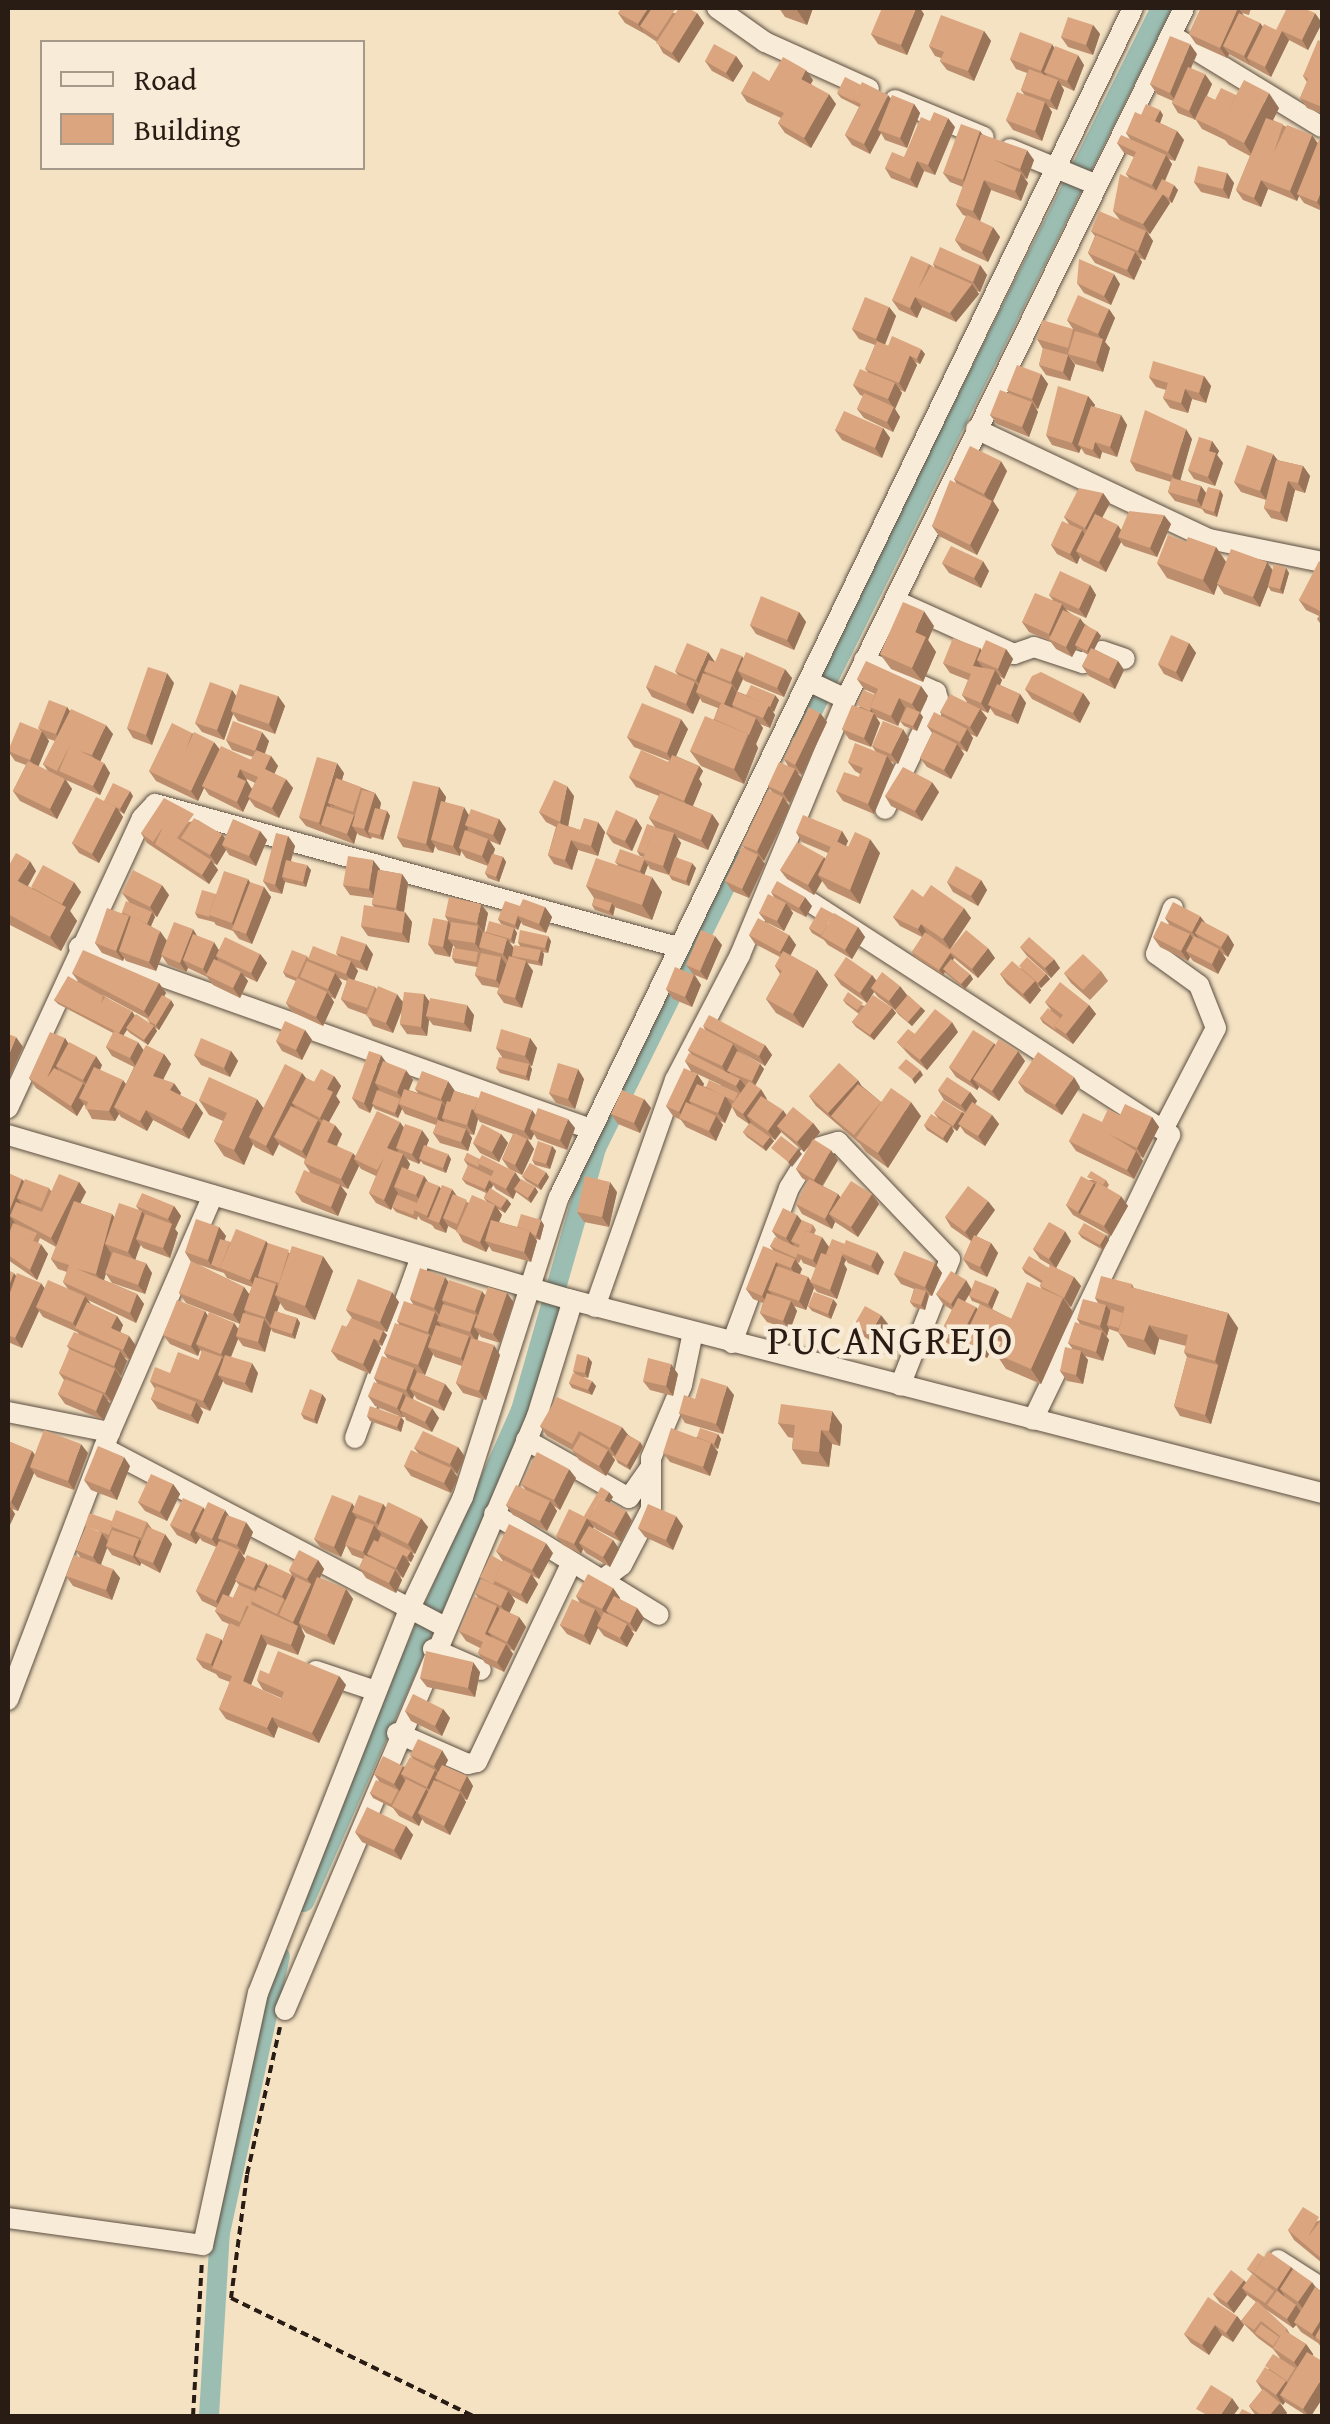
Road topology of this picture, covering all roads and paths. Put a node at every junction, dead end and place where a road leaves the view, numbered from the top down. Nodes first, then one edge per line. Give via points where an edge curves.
1 (717, 8) edge
2 (1134, 8) edge
3 (1184, 8) edge
4 (1171, 34) junction
5 (1322, 127) edge
6 (1056, 168) junction
7 (1097, 185) junction
8 (976, 428) junction
9 (1322, 562) edge
10 (892, 598) junction
11 (1126, 659) dead end
12 (864, 660) junction
13 (826, 689) junction
14 (885, 809) edge
15 (770, 877) junction
16 (1174, 908) edge
17 (674, 946) junction
18 (79, 947) junction
19 (8, 1108) edge
20 (1166, 1126) junction
21 (588, 1128) junction
22 (8, 1135) edge
23 (213, 1196) junction
24 (422, 1257) junction
25 (532, 1289) junction
26 (571, 1300) junction
27 (595, 1306) junction
28 (693, 1332) junction
29 (732, 1342) junction
30 (900, 1386) junction
31 (8, 1412) edge
32 (1032, 1420) junction
33 (355, 1438) dead end
34 (107, 1440) junction
35 (526, 1440) junction
36 (652, 1465) junction
37 (1322, 1493) edge
38 (494, 1514) junction
39 (572, 1562) junction
40 (602, 1580) junction
41 (410, 1608) junction
42 (659, 1616) dead end
43 (443, 1626) junction
44 (433, 1650) junction
45 (299, 1665) edge
46 (481, 1670) dead end
47 (376, 1692) junction
48 (8, 1700) edge
49 (397, 1733) junction
50 (285, 2010) joint
51 (8, 2218) edge
52 (203, 2245) junction
53 (1274, 2258) edge
54 (1322, 2288) edge
55 (193, 2416) edge
56 (473, 2416) edge

1 - 6 street via 802,61
2 - 6 street
3 - 4 street
4 - 5 street
4 - 7 street
6 - 7 street
6 - 13 street
7 - 8 street
8 - 9 street via 1194,534
8 - 10 street
10 - 11 street via 1014,654 1034,648 1083,663 1102,652
10 - 12 street
12 - 13 street
12 - 14 street via 936,692 938,700
13 - 15 street
13 - 17 street
15 - 20 street
15 - 27 street via 740,955 675,1080
16 - 20 street via 1156,954 1199,985 1216,1028
17 - 18 street via 155,804
17 - 21 street
18 - 19 street
18 - 21 street
20 - 32 street via 1169,1145
21 - 25 street
22 - 23 street
23 - 24 street
23 - 34 street
24 - 25 street
24 - 33 street
25 - 26 street
25 - 41 street via 464,1497
26 - 27 street
26 - 35 street
27 - 28 street
28 - 29 street
28 - 36 street via 682,1385
29 - 30 street
29 - 30 street via 789,1188 814,1149 838,1142 950,1259
30 - 32 street
31 - 34 street
32 - 37 street
34 - 41 street
34 - 48 street
35 - 36 street via 628,1498
35 - 38 street
36 - 40 street via 659,1512 622,1565
38 - 39 street
38 - 43 street
39 - 40 street
39 - 49 street via 477,1762
40 - 42 street
41 - 43 street
41 - 47 street
43 - 44 street
44 - 46 street
44 - 49 street
45 - 47 street
47 - 52 street via 258,1993
49 - 50 street
50 - 56 path via 246,2175 230,2298
51 - 52 street
52 - 55 path
53 - 54 street

